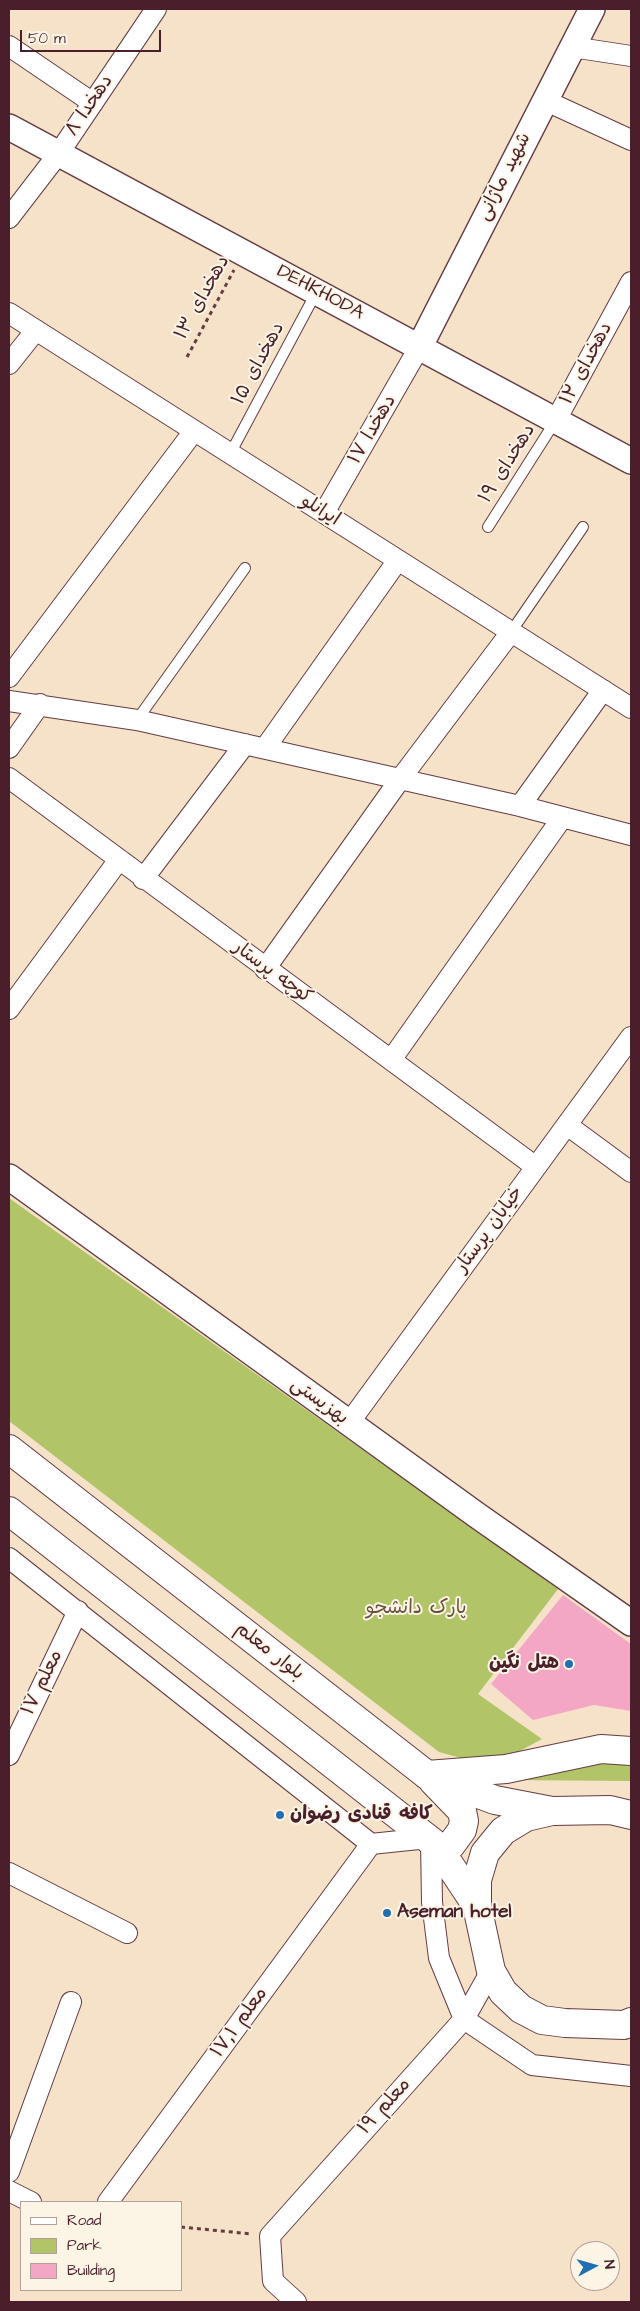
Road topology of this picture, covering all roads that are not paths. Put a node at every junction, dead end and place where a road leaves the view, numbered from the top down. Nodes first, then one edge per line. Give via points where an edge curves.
1 (155, 9) edge
2 (592, 9) edge
3 (9, 46) edge
4 (572, 47) junction
5 (631, 56) edge
6 (544, 100) junction
7 (93, 103) junction
8 (9, 126) edge
9 (631, 140) edge
10 (59, 153) junction
11 (9, 218) edge
12 (631, 282) edge
13 (318, 291) junction
14 (9, 313) edge
15 (36, 330) junction
16 (420, 346) junction
17 (9, 364) edge
18 (556, 420) junction
19 (194, 430) junction
20 (230, 454) junction
21 (631, 461) edge
22 (324, 513) junction
23 (488, 527) dead end
24 (583, 527) dead end
25 (398, 560) junction
26 (245, 568) dead end
27 (511, 632) junction
28 (9, 677) edge
29 (603, 690) junction
30 (9, 701) edge
31 (40, 704) junction
32 (631, 708) edge
33 (137, 720) junction
34 (245, 744) junction
35 (9, 748) edge
36 (266, 748) junction
37 (9, 778) edge
38 (401, 778) junction
39 (520, 806) junction
40 (562, 818) junction
41 (631, 834) edge
42 (118, 860) junction
43 (143, 879) junction
44 (265, 969) junction
45 (9, 1009) edge
46 (631, 1038) edge
47 (391, 1060) junction
48 (567, 1125) junction
49 (536, 1167) junction
50 (631, 1172) edge
51 (9, 1177) edge
52 (349, 1423) junction
53 (9, 1449) edge
54 (9, 1511) edge
55 (9, 1558) edge
56 (78, 1610) junction
57 (631, 1623) edge
58 (631, 1751) edge
59 (9, 1756) edge
60 (427, 1775) junction
61 (552, 1811) junction
62 (631, 1815) edge
63 (432, 1842) junction
64 (372, 1844) junction
65 (9, 1873) edge
66 (477, 1906) junction
67 (128, 1933) dead end
68 (491, 1971) junction
69 (71, 2002) dead end
70 (464, 2019) junction
71 (631, 2022) edge
72 (631, 2076) edge
73 (9, 2172) edge
74 (9, 2190) edge
75 (29, 2201) edge
76 (109, 2201) edge
77 (296, 2302) edge

1 - 7 street, دهخدا ۸
2 - 4 street, شهید ماژانی
3 - 7 street
4 - 5 street
4 - 6 street, شهید ماژانی
6 - 9 street
6 - 16 street, شهید ماژانی
7 - 10 street, دهخدا ۸
8 - 10 street, DEHKHODA
10 - 11 street, دهخدا ۸
10 - 13 street, DEHKHODA
12 - 18 street, دهخدای ۱۲
13 - 16 street, DEHKHODA
13 - 20 lane, دهخدای ۱۵
14 - 15 street, ایرانلو
15 - 17 street
15 - 19 street, ایرانلو
16 - 18 street, DEHKHODA
16 - 22 street, دهخدا ۱۷
18 - 21 street, DEHKHODA
18 - 23 lane, دهخدای ۱۹
19 - 20 street, ایرانلو
19 - 28 street
20 - 22 street, ایرانلو
22 - 25 street, ایرانلو
24 - 27 lane
25 - 27 street, ایرانلو
25 - 36 street
26 - 33 lane
27 - 29 street, ایرانلو
27 - 38 street
29 - 32 street, ایرانلو
29 - 39 street
30 - 31 street
31 - 33 street
31 - 35 street
33 - 34 street
34 - 36 street
34 - 43 street
36 - 38 street
37 - 42 street, کوچه پرستار
38 - 39 street
38 - 44 street
39 - 40 street
40 - 41 street
40 - 47 street
42 - 43 street, کوچه پرستار
42 - 45 street
43 - 44 street, کوچه پرستار
44 - 47 street, کوچه پرستار
46 - 48 street, خیابان پرستار
47 - 49 street, کوچه پرستار
48 - 49 street, خیابان پرستار
48 - 50 street
49 - 52 street, خیابان پرستار
51 - 52 street, بهزیستی
52 - 57 street, بهزیستی
53 - 60 main road, بلوار معلم
54 - 63 main road
55 - 56 street
56 - 59 street, معلم ۱۷
56 - 64 street
58 - 60 main road via 601,1749 506,1769
60 - 61 main road, بلوار معلم via 495,1800
60 - 63 main road via 462,1812 464,1821 452,1845 443,1849
61 - 62 main road via 610,1810
61 - 66 main road via 526,1817 503,1831 485,1853 477,1880
63 - 64 street
63 - 66 main road
63 - 70 street via 432,1902 440,1958
64 - 76 street, معلم ۱۷٫۱
65 - 67 street
66 - 68 main road
68 - 70 street, معلم ۱۹
68 - 71 main road via 503,1992 542,2020 575,2024
69 - 73 street
70 - 72 street via 532,2065
70 - 77 street, معلم ۱۹ via 270,2236 273,2281
74 - 75 street

